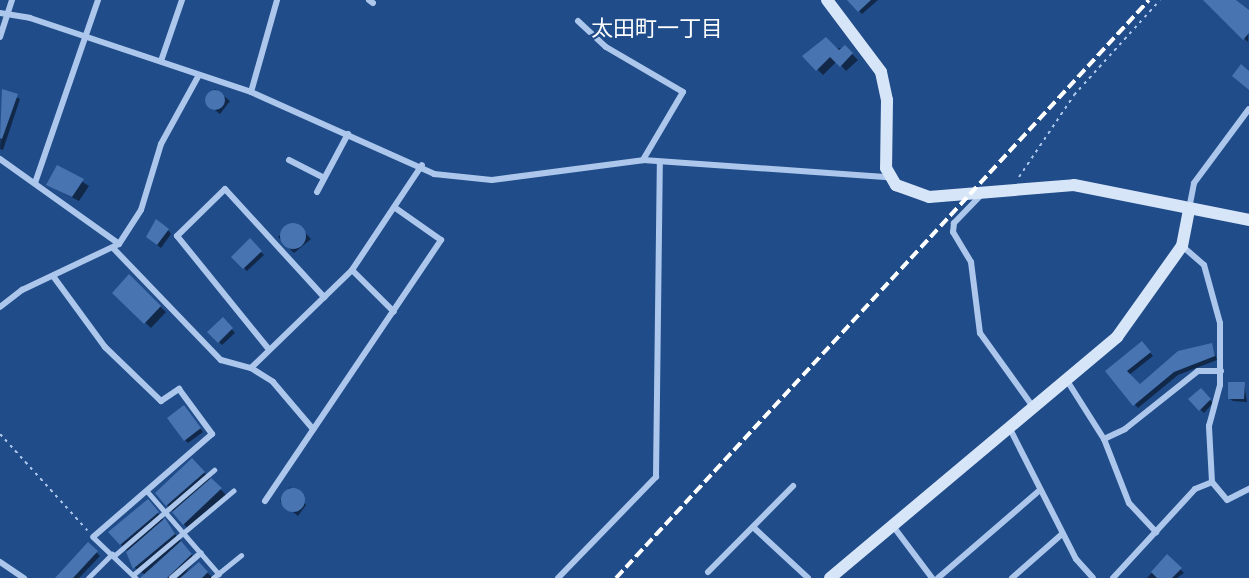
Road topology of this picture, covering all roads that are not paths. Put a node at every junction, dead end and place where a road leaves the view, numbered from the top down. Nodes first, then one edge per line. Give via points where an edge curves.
1 (12, 0) edge
2 (98, 0) edge
3 (182, 0) edge
4 (277, 0) edge
5 (827, 0) edge
6 (0, 13) edge
7 (8, 14) junction
8 (578, 21) dead end
9 (0, 37) edge
10 (86, 37) junction
11 (161, 61) junction
12 (199, 75) junction
13 (250, 92) junction
14 (1249, 109) edge
15 (348, 134) junction
16 (0, 159) edge
17 (289, 160) dead end
18 (643, 160) junction
19 (660, 163) junction
20 (422, 165) junction
21 (888, 177) junction
22 (324, 178) junction
23 (35, 183) junction
24 (316, 192) dead end
25 (984, 193) junction
26 (394, 207) junction
27 (1189, 209) junction
28 (1249, 220) edge
29 (119, 244) junction
30 (1182, 246) junction
31 (114, 249) junction
32 (352, 270) junction
33 (53, 276) junction
34 (324, 297) junction
35 (0, 307) edge
36 (394, 312) junction
37 (267, 347) junction
38 (251, 368) junction
39 (1221, 371) junction
40 (1065, 378) junction
41 (1031, 405) junction
42 (1008, 424) junction
43 (313, 429) junction
44 (1104, 439) junction
45 (214, 470) dead end
46 (1212, 482) junction
47 (793, 486) dead end
48 (1249, 489) edge
49 (1041, 490) junction
50 (147, 491) junction
51 (233, 491) dead end
52 (265, 501) dead end
53 (164, 511) junction
54 (891, 523) junction
55 (753, 527) junction
56 (183, 532) junction
57 (1156, 532) junction
58 (1062, 534) junction
59 (93, 537) joint
60 (201, 553) junction
61 (113, 555) junction
62 (240, 555) dead end
63 (0, 562) edge
64 (708, 572) dead end
65 (219, 574) junction
66 (135, 577) edge
67 (24, 578) edge
68 (88, 578) edge
69 (172, 578) edge
70 (213, 578) edge
71 (558, 578) edge
72 (808, 578) edge
73 (830, 578) edge
74 (932, 578) edge
75 (938, 578) edge
76 (1012, 578) edge
77 (1093, 578) edge
78 (1113, 578) edge

1 - 7 street
2 - 10 street
3 - 11 street
4 - 13 street
5 - 21 street via 881,72 887,100
6 - 7 street
7 - 9 street
7 - 10 street
8 - 18 street via 606,47 683,92
10 - 11 street
10 - 23 street
11 - 12 street
12 - 13 street
12 - 29 street via 161,144 141,210
13 - 15 street
14 - 27 street via 1194,183
15 - 20 street
15 - 22 street
16 - 23 street
17 - 22 street
18 - 19 street
18 - 20 street via 492,180 434,174
19 - 21 street
19 - 71 street via 656,477
20 - 26 street
21 - 25 street via 929,197
22 - 24 street
23 - 29 street
25 - 27 street via 1074,185
25 - 41 street via 954,223 953,232 970,262 980,333
26 - 32 street
26 - 36 street via 441,240
27 - 28 street
27 - 30 street
29 - 31 street
30 - 39 street via 1204,265 1214,288
30 - 40 street via 1117,337
31 - 33 street
31 - 38 street via 220,360
32 - 34 street
32 - 36 street
33 - 35 street
33 - 50 street via 105,347 161,401 179,390 212,434
34 - 37 street
34 - 37 street via 225,189 177,236
36 - 43 street
37 - 38 street
38 - 43 street via 273,382
39 - 44 street via 1198,371 1125,429
39 - 46 street via 1209,426
40 - 41 street
40 - 44 street
41 - 42 street
42 - 49 street
42 - 54 street
43 - 52 street
44 - 57 street via 1129,503
45 - 53 lane
46 - 48 street via 1227,500
46 - 57 street via 1196,489
47 - 55 street
49 - 58 street
49 - 75 street
50 - 53 lane
50 - 59 street
51 - 56 lane
53 - 56 lane
53 - 61 lane
54 - 73 street
54 - 74 street
55 - 64 street
55 - 72 street
56 - 60 lane
56 - 66 lane
57 - 78 street
58 - 76 street
58 - 77 street
59 - 61 lane
60 - 65 lane
60 - 69 street
61 - 66 lane
61 - 68 lane
62 - 65 lane
63 - 67 street
65 - 70 lane

